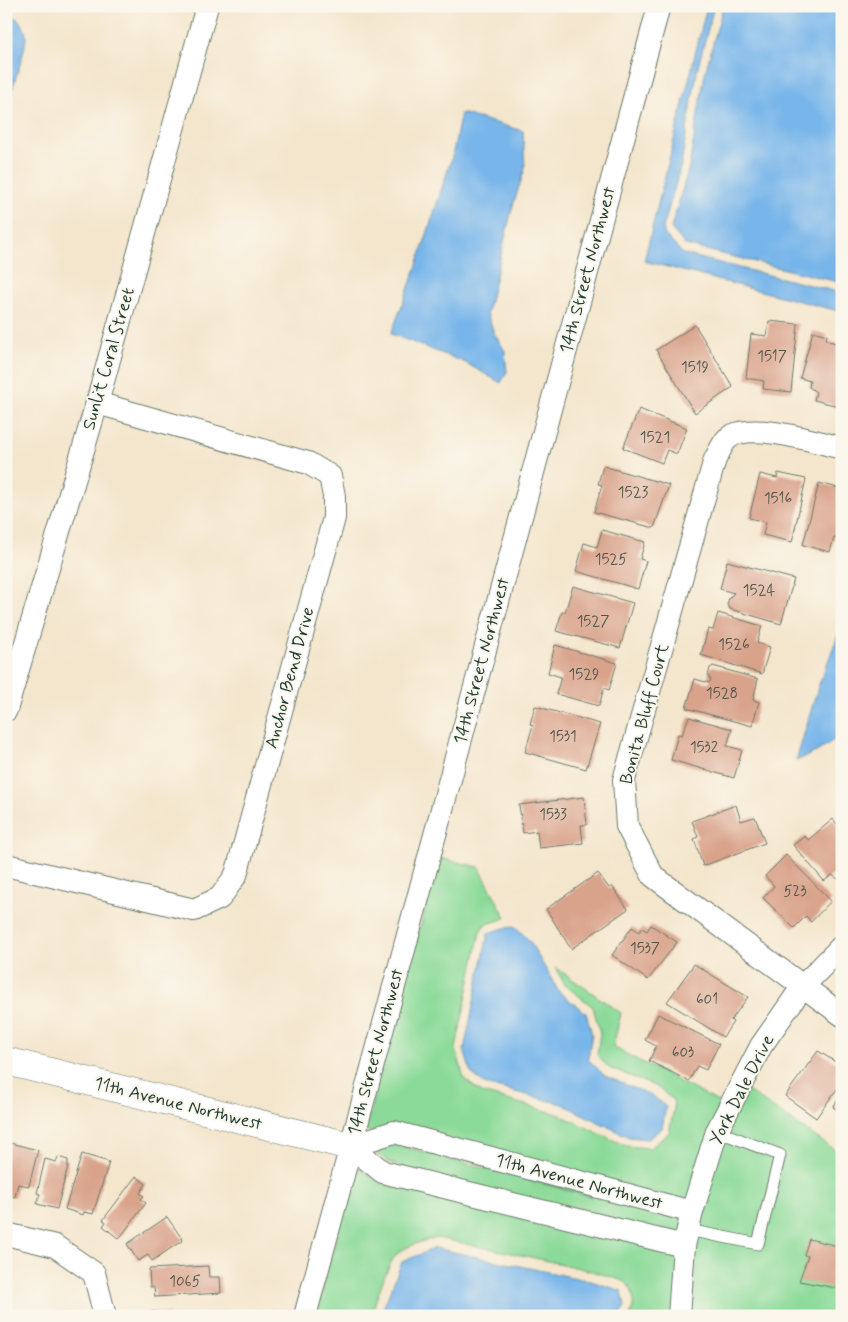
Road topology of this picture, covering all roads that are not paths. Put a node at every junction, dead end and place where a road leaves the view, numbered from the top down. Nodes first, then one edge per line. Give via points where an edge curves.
1 (207, 6) edge
2 (659, 6) edge
3 (97, 403) junction
4 (842, 448) edge
5 (6, 710) edge
6 (6, 865) edge
7 (842, 946) edge
8 (803, 986) junction
9 (842, 1015) edge
10 (6, 1061) edge
11 (717, 1131) junction
12 (350, 1146) junction
13 (688, 1230) junction
14 (6, 1234) edge
15 (105, 1316) edge
16 (305, 1316) edge
17 (679, 1316) edge

1 - 3 street, Sunlit Coral Street
2 - 12 street, 14th Street Northwest
3 - 5 street, Sunlit Coral Street
3 - 6 street, Anchor Bend Drive via 308,462 330,476 334,518 236,875 220,898 194,910
4 - 8 street, Bonita Bluff Court via 788,434 750,430 728,438 716,459 624,780 627,826 653,876
7 - 8 street, York Dale Drive
8 - 9 street, Bonita Bluff Court
8 - 11 street, York Dale Drive via 761,1046
10 - 12 street, 11th Avenue Northwest
11 - 13 street, York Dale Drive
11 - 13 lane via 780,1155 758,1244
12 - 13 street, 11th Avenue Northwest via 383,1172
12 - 13 street, 11th Avenue Northwest via 394,1132
12 - 16 street, 14th Street Northwest
13 - 17 street, York Dale Drive
14 - 15 street via 55,1246 94,1273

